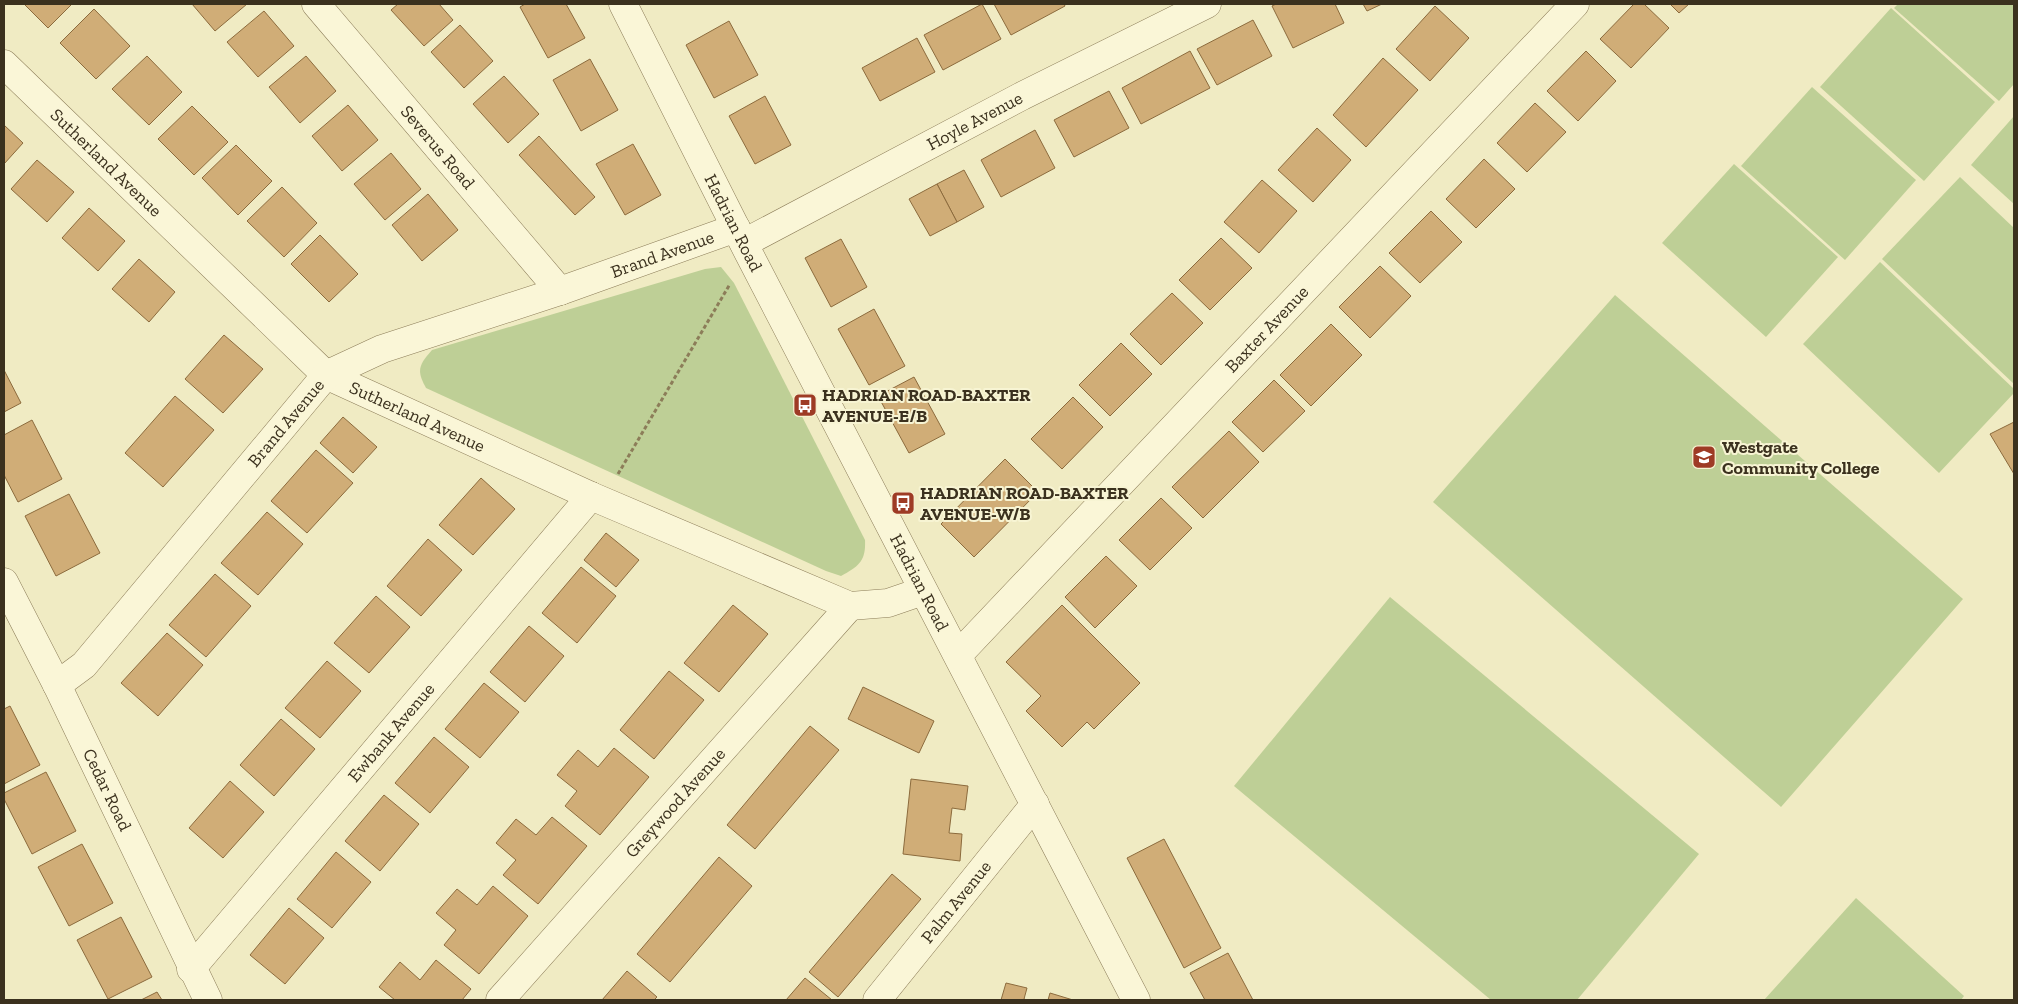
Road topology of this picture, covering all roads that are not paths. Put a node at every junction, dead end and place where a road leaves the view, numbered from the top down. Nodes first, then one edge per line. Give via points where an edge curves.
1 (316, 4) edge
2 (622, 4) edge
3 (1207, 4) edge
4 (1575, 4) edge
5 (4, 64) edge
6 (743, 241) junction
7 (560, 291) junction
8 (326, 375) junction
9 (596, 498) junction
10 (4, 582) edge
11 (923, 591) junction
12 (850, 606) junction
13 (958, 655) junction
14 (57, 685) junction
15 (1035, 804) junction
16 (191, 968) junction
17 (208, 1000) edge
18 (500, 1000) edge
19 (877, 1000) edge
20 (1136, 1000) edge

1 - 7 street, Severus Road
2 - 6 street, Hadrian Road
3 - 6 street, Hoyle Avenue
4 - 13 street, Baxter Avenue
5 - 8 street, Sutherland Avenue
6 - 7 street, Brand Avenue
6 - 11 street, Hadrian Road
7 - 8 street, Brand Avenue via 382,349
8 - 9 street, Sutherland Avenue
8 - 14 street, Brand Avenue via 84,665
9 - 12 street, Sutherland Avenue
9 - 16 street, Ewbank Avenue
10 - 14 street, Cedar Road
11 - 12 street, Sutherland Avenue via 888,603
11 - 13 street, Hadrian Road
12 - 18 street, Greywood Avenue
13 - 15 street, Hadrian Road
14 - 16 street, Cedar Road
15 - 19 street, Palm Avenue
15 - 20 street, Hadrian Road
16 - 17 street, Cedar Road

